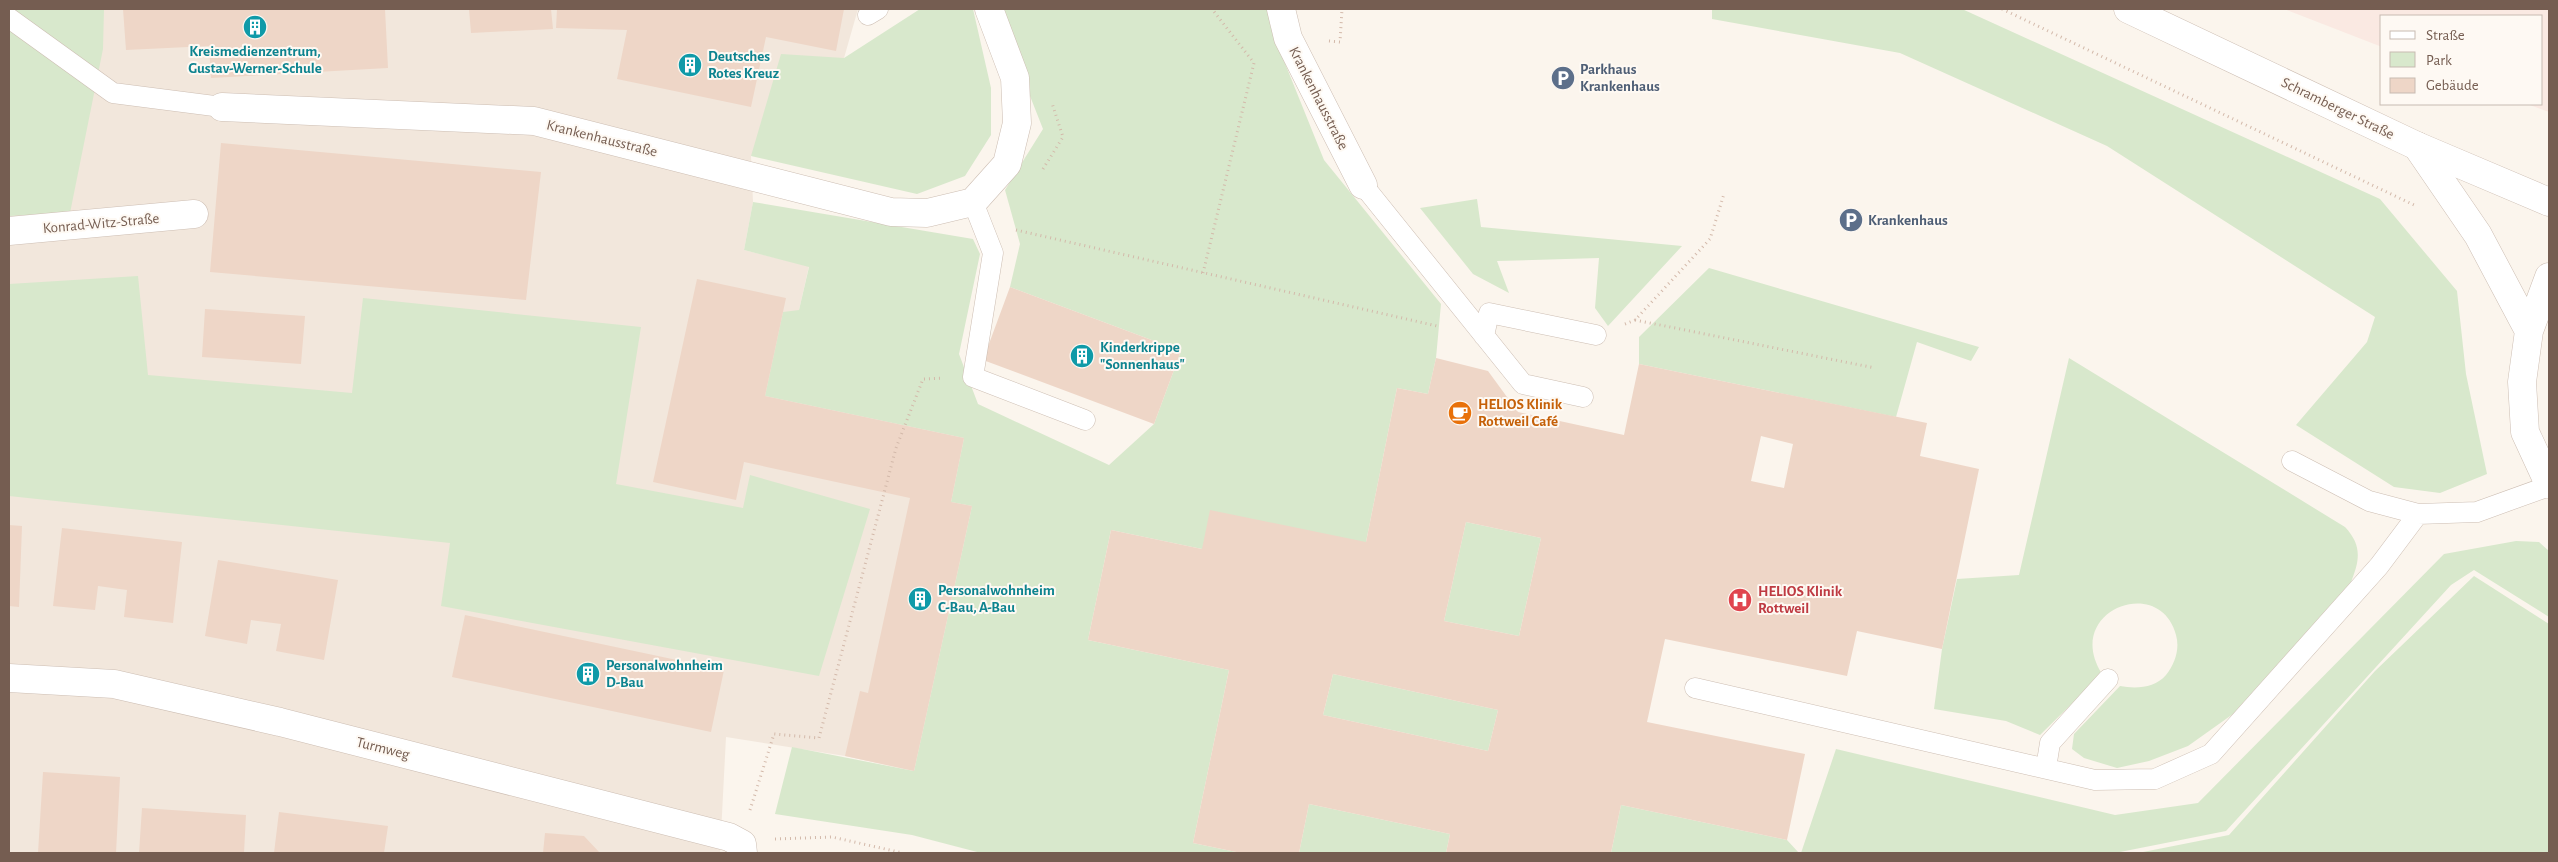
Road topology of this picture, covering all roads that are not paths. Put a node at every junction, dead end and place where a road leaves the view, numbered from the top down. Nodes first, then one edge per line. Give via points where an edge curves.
1 (989, 9) edge
2 (1281, 9) edge
3 (2128, 9) edge
4 (9, 18) edge
5 (222, 107) joint
6 (2417, 146) junction
7 (1363, 185) joint
8 (973, 202) junction
9 (2549, 202) edge
10 (194, 214) dead end
11 (9, 231) edge
12 (2549, 277) edge
13 (2529, 331) junction
14 (1596, 335) road end
15 (1484, 336) junction
16 (1583, 397) dead end
17 (1085, 420) dead end
18 (2292, 461) dead end
19 (2549, 485) edge
20 (2418, 514) junction
21 (9, 678) edge
22 (2108, 679) dead end
23 (1695, 688) dead end
24 (2046, 768) junction
25 (742, 849) edge

1 - 8 street via 1015,78 1017,123 1007,164
2 - 7 street, Krankenhausstraße via 1288,38
3 - 6 street, Schramberger Straße
4 - 5 lane via 113,93
5 - 8 street, Krankenhausstraße via 534,121 891,212 927,213
6 - 9 street, Schramberger Straße
6 - 13 street via 2478,235
7 - 15 lane
8 - 17 lane via 993,253 973,377
10 - 11 street, Konrad-Witz-Straße
12 - 13 street
13 - 19 street via 2522,382 2526,432
14 - 15 lane via 1489,313
15 - 16 lane via 1523,384
18 - 20 lane via 2369,501
19 - 20 lane via 2477,512
20 - 24 lane via 2379,566 2211,754 2155,779 2095,780
21 - 25 street, Turmweg via 114,684 280,722 729,837
22 - 24 lane via 2050,743
23 - 24 lane

